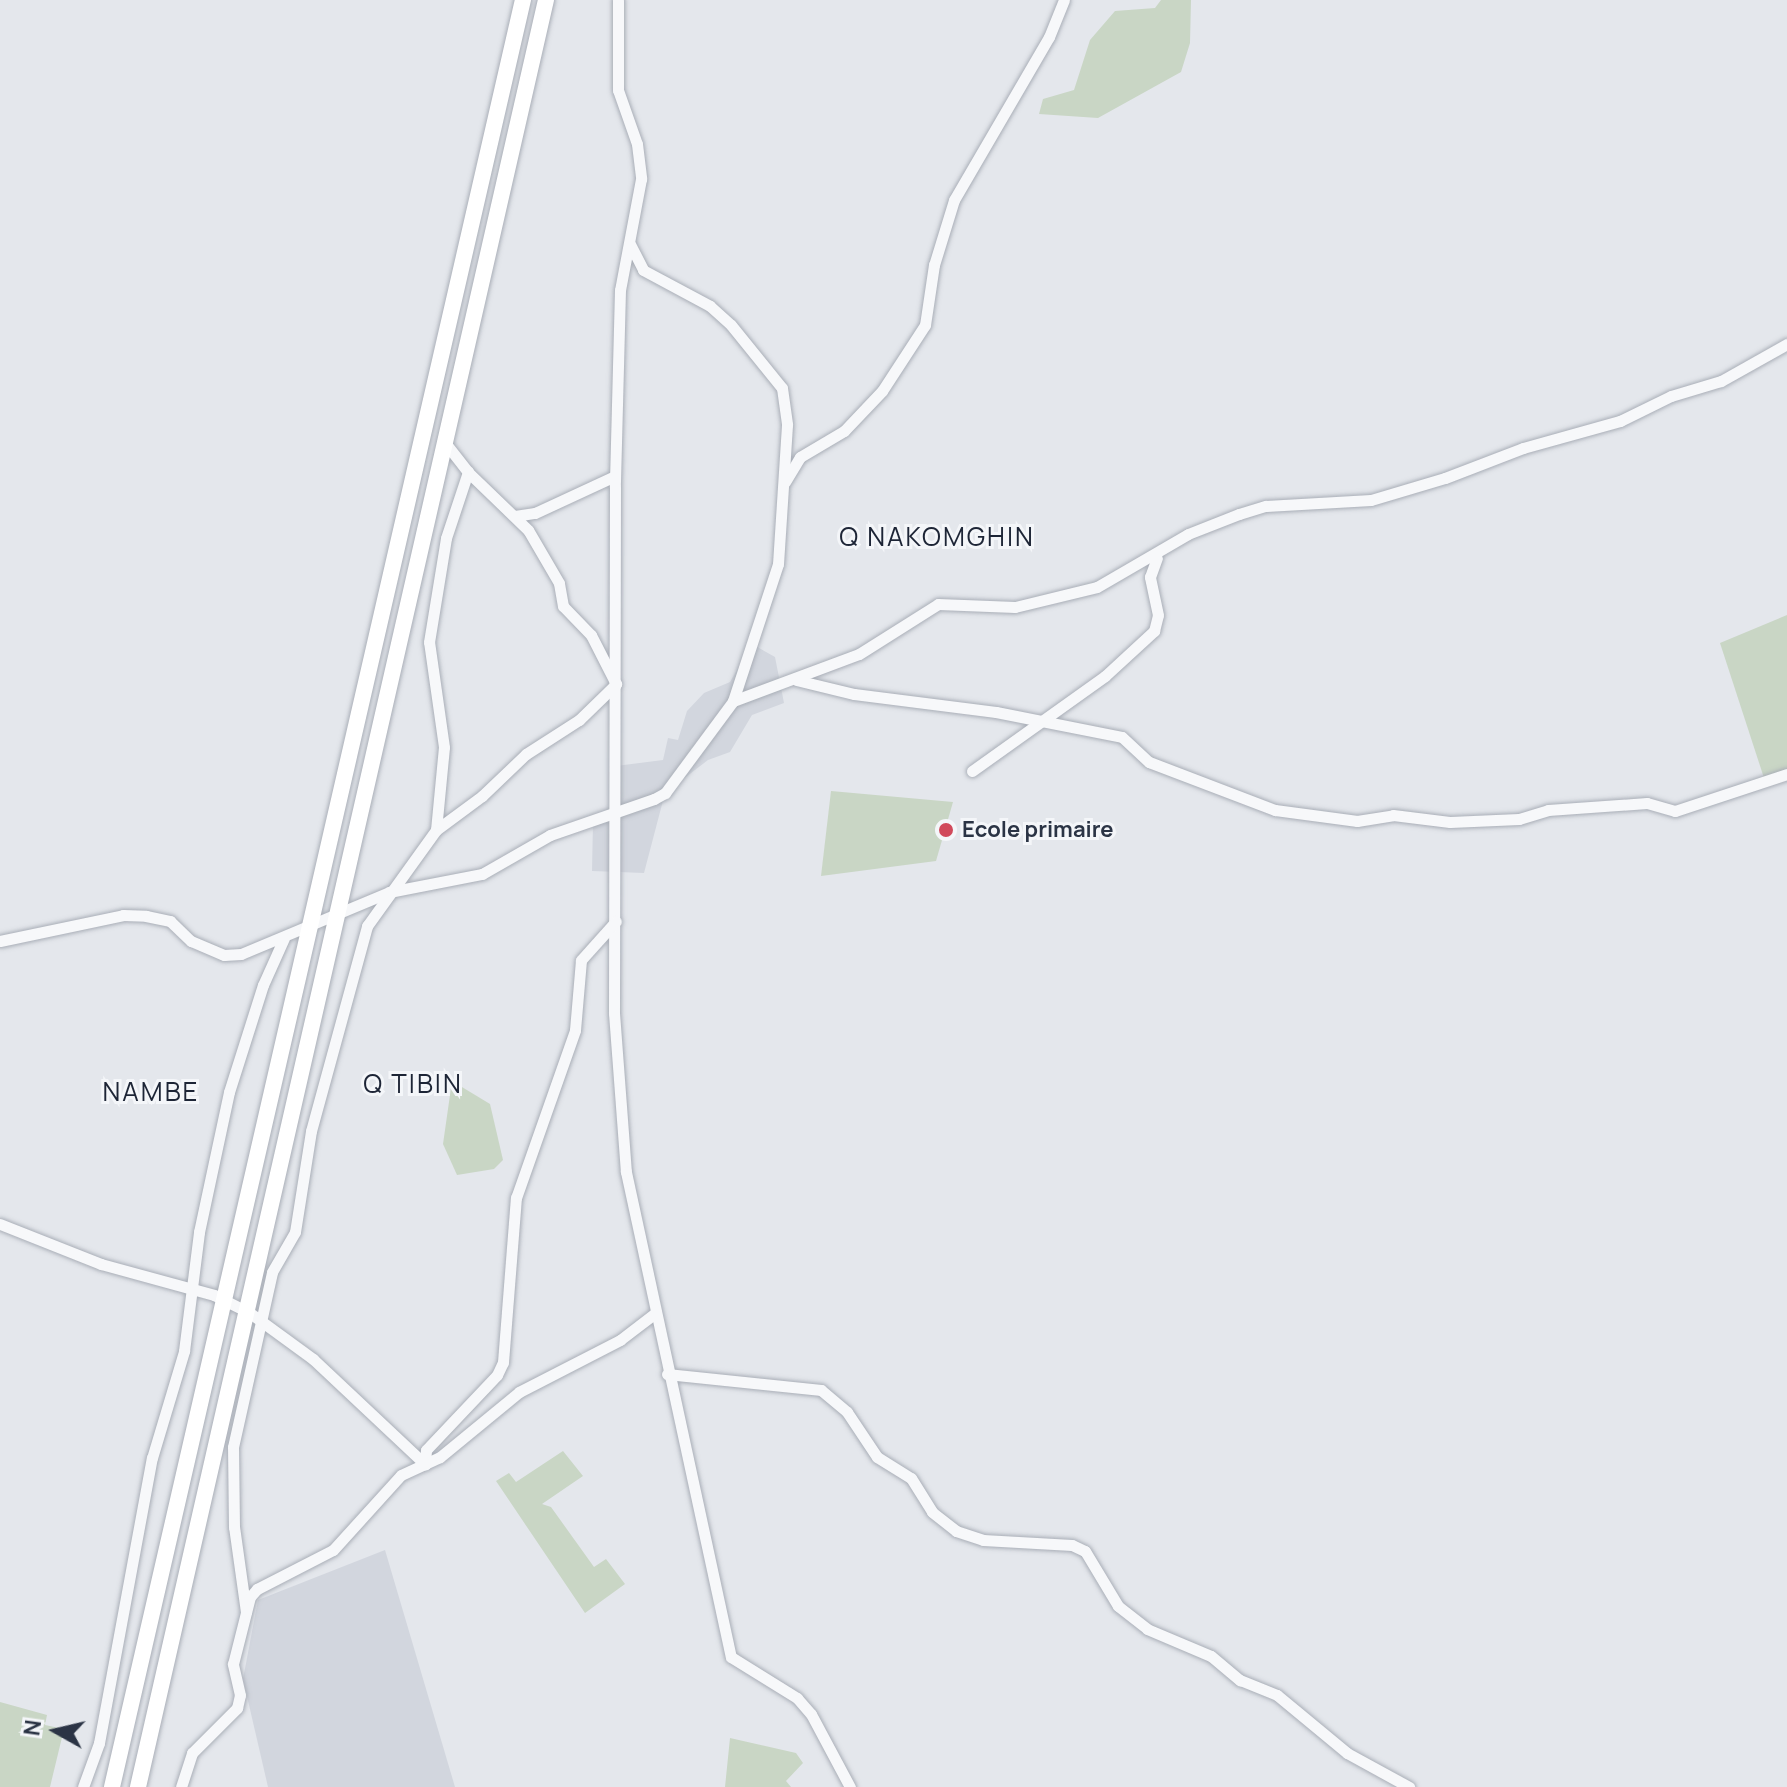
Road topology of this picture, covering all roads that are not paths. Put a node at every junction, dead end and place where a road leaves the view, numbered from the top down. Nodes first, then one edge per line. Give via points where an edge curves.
1 (523, 0) edge
2 (546, 0) edge
3 (618, 0) edge
4 (1064, 0) edge
5 (629, 243) junction
6 (1787, 344) edge
7 (446, 444) junction
8 (468, 472) junction
9 (615, 476) junction
10 (785, 482) junction
11 (515, 516) junction
12 (1160, 554) junction
13 (796, 680) junction
14 (616, 684) junction
15 (733, 701) junction
16 (1044, 720) junction
17 (972, 771) dead end
18 (1787, 774) edge
19 (617, 814) junction
20 (436, 830) junction
21 (389, 892) junction
22 (342, 908) junction
23 (617, 918) junction
24 (312, 924) junction
25 (284, 938) junction
26 (0, 941) edge
27 (0, 1224) edge
28 (194, 1289) junction
29 (224, 1299) junction
30 (654, 1314) junction
31 (255, 1316) junction
32 (667, 1374) junction
33 (425, 1464) junction
34 (246, 1612) junction
35 (83, 1787) edge
36 (112, 1787) edge
37 (138, 1787) edge
38 (181, 1787) edge
39 (850, 1787) edge
40 (1409, 1787) edge

1 - 24 highway
2 - 7 highway
3 - 5 street via 618,90 637,144 641,179
4 - 10 street via 1049,37 954,200 934,265 925,325 882,391 844,431 800,457
5 - 9 street via 618,322
5 - 10 street via 643,270 710,306 770,367 782,388
6 - 12 street via 1721,381 1671,396 1620,421 1371,500 1266,506 1188,534
7 - 8 street
7 - 22 highway
8 - 11 street
8 - 20 street via 446,538 429,642 444,747
9 - 11 street via 535,513
9 - 14 street
10 - 15 street via 778,564
11 - 14 street via 559,583 563,606 591,635
12 - 13 street via 1097,587 1015,607 938,604 859,654
12 - 16 street via 1150,577 1159,622 1154,631 1105,676
13 - 15 street
13 - 16 street via 854,694
14 - 19 street
14 - 20 street via 579,720 526,754
15 - 19 street via 665,793
16 - 17 street
16 - 18 street via 1122,737 1149,762 1275,810 1357,821 1393,815 1450,822 1519,819 1548,810 1647,803 1675,811
19 - 21 street via 540,839 482,874
19 - 23 street
20 - 21 street
21 - 22 street
21 - 31 street via 367,926 342,1005 311,1131 295,1232
22 - 24 street
22 - 31 highway
23 - 30 street via 614,1013 626,1172
23 - 33 street via 609,934 581,960 575,1030 516,1198 503,1362 497,1375 426,1450
24 - 25 street
24 - 29 highway
25 - 26 street via 224,955 191,941 170,921 123,915
25 - 28 street via 229,1092 199,1232
27 - 28 street via 89,1259
28 - 29 street
28 - 35 street via 184,1351 152,1458 99,1743
29 - 31 street
29 - 36 highway
30 - 32 street
30 - 33 street via 620,1340 519,1392
31 - 33 street via 313,1359
31 - 34 street via 233,1447 234,1527
31 - 37 highway
32 - 39 street via 731,1657 775,1680 804,1706
32 - 40 street via 821,1390 847,1412 877,1457 911,1478 932,1512 956,1531 983,1540 1072,1545 1085,1551 1118,1606 1147,1629 1211,1656 1240,1680 1277,1695 1347,1753
33 - 34 street via 376,1497 333,1550 257,1589
34 - 38 street via 233,1664 240,1695 237,1708 192,1753

